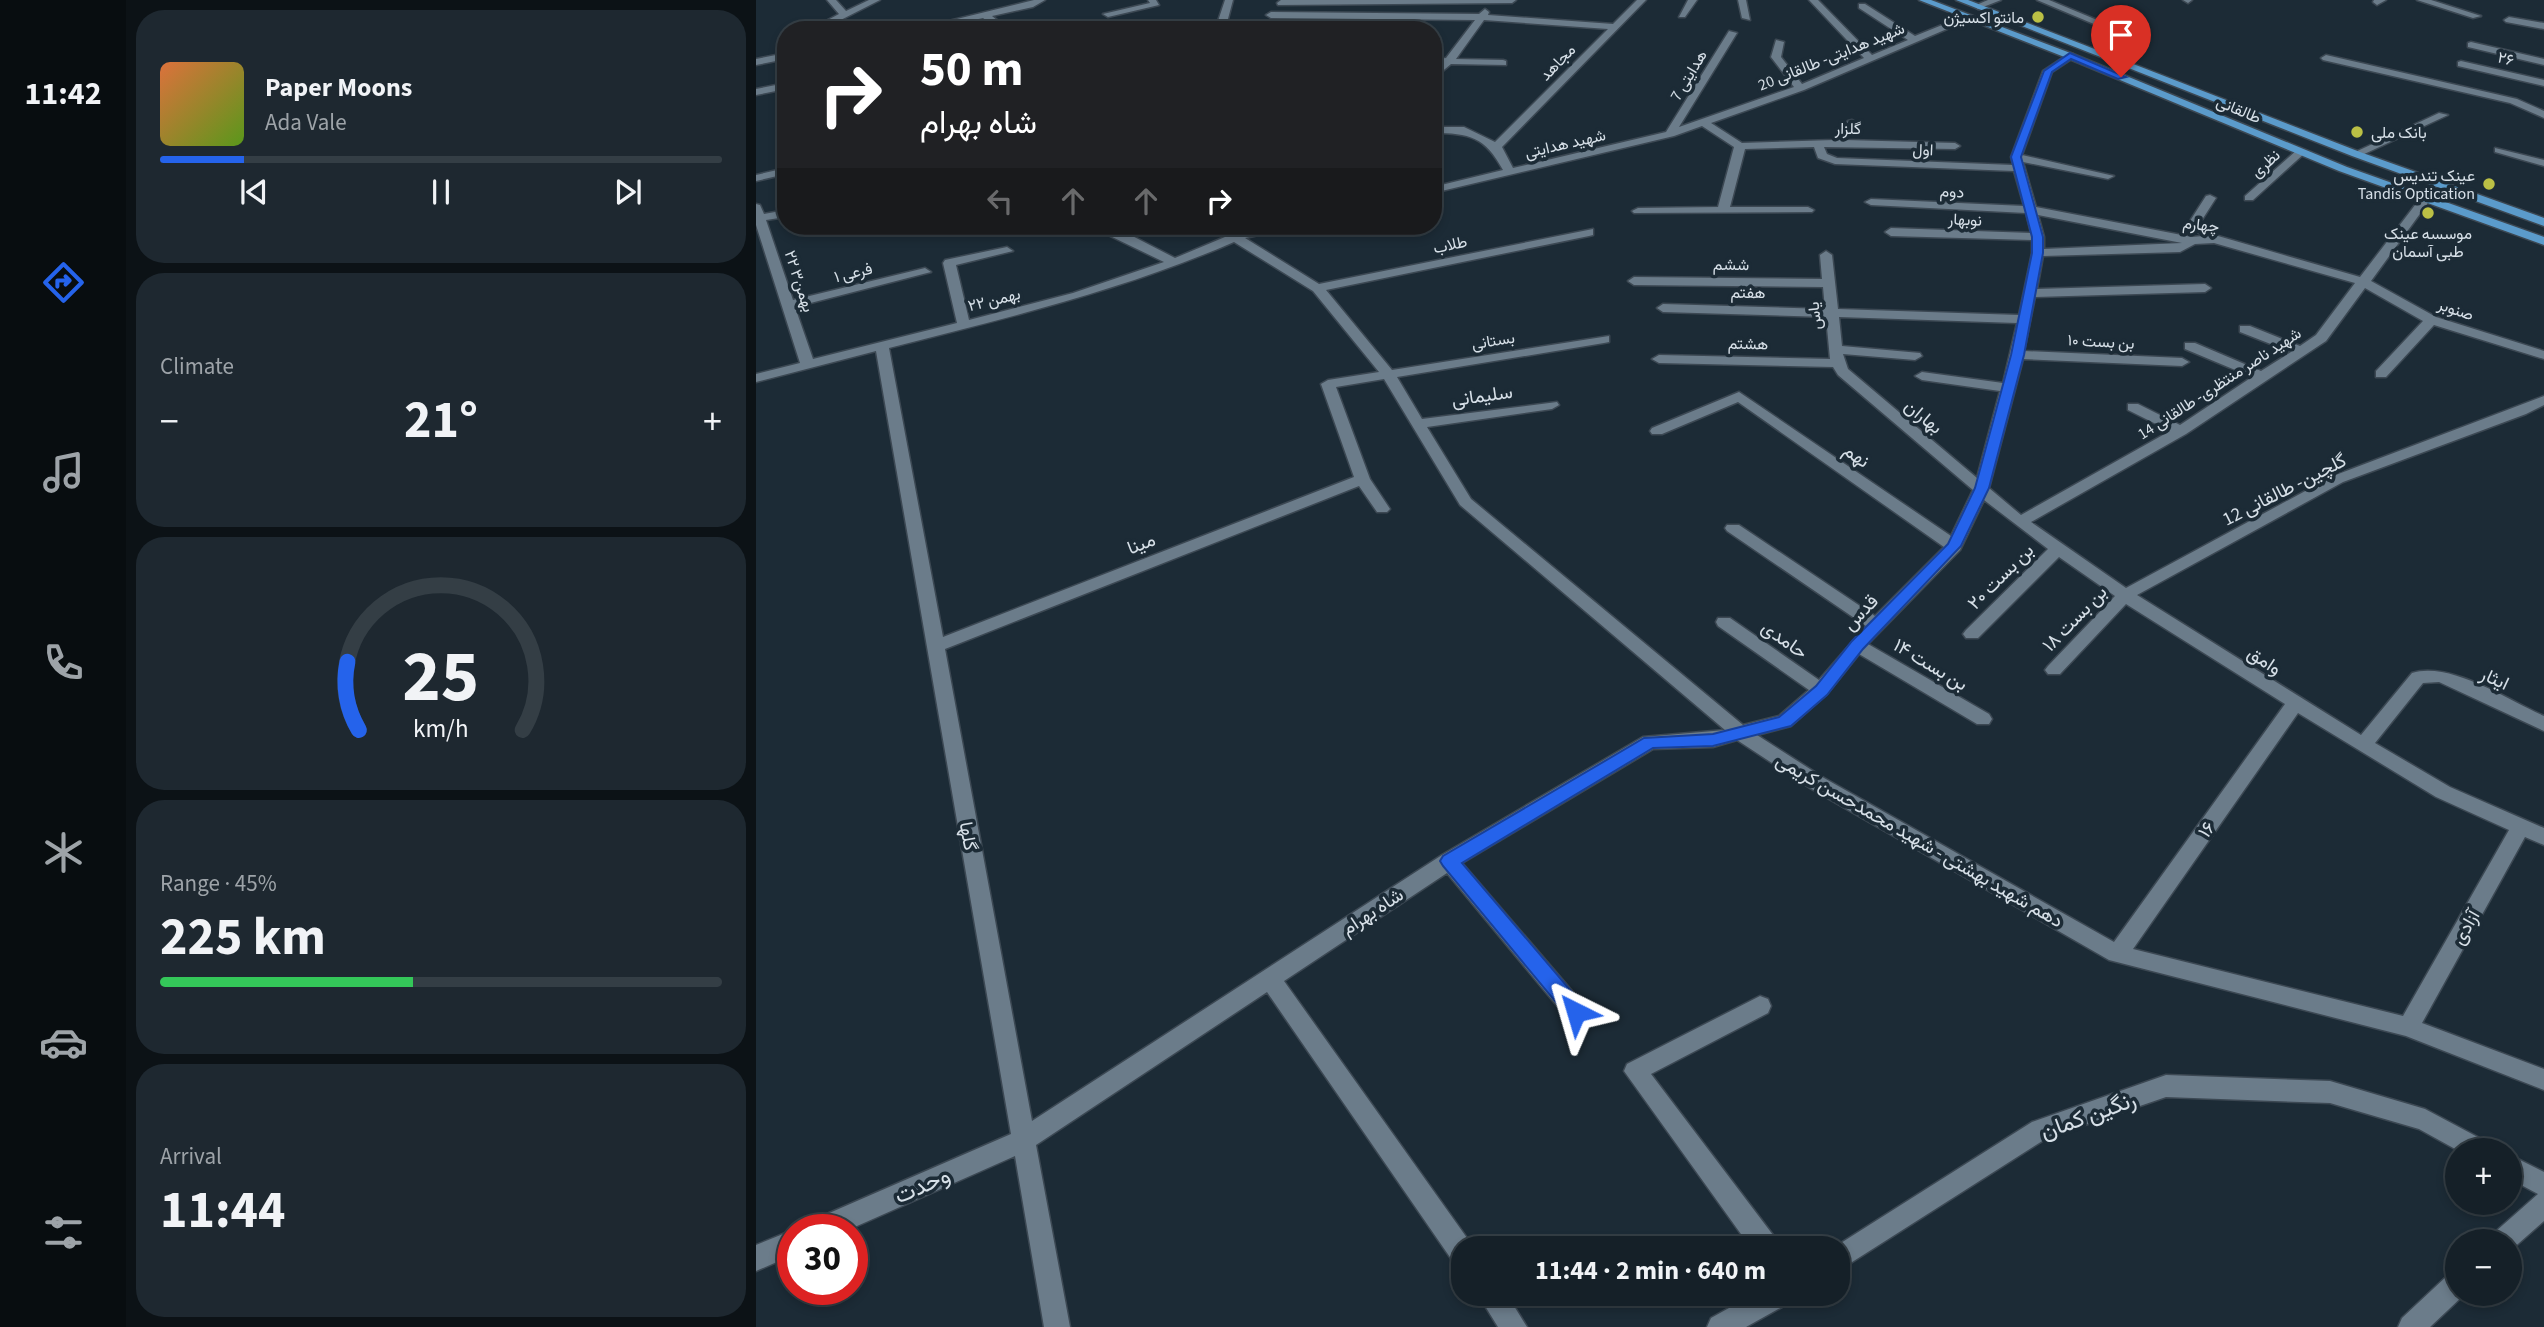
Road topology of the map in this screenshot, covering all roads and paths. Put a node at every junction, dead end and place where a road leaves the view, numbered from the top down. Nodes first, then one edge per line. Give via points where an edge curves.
1 (831, 0) edge
2 (876, 0) edge
3 (1041, 0) edge
4 (1152, 0) edge
5 (1229, 0) edge
6 (1512, 0) edge
7 (1642, 0) edge
8 (1693, 0) edge
9 (1742, 0) edge
10 (1813, 0) edge
11 (1923, 0) edge
12 (1960, 0) edge
13 (1997, 0) edge
14 (2041, 0) edge
15 (2421, 0) edge
16 (2459, 0) edge
17 (1420, 1) edge
18 (1271, 2) edge
19 (1489, 2) edge
20 (1026, 3) edge
21 (2471, 3) dead end
22 (1862, 6) dead end
23 (1978, 6) junction
24 (1108, 14) dead end
25 (845, 15) junction
26 (985, 15) junction
27 (1682, 15) dead end
28 (1970, 16) junction
29 (2476, 16) dead end
30 (1483, 17) junction
31 (1747, 18) dead end
32 (2509, 20) dead end
33 (832, 21) edge
34 (957, 21) edge
35 (993, 21) edge
36 (1223, 21) edge
37 (2104, 26) dead end
38 (2544, 26) edge
39 (1616, 27) junction
40 (1732, 33) dead end
41 (1913, 39) junction
42 (1780, 42) dead end
43 (2471, 45) dead end
44 (2070, 56) junction
45 (777, 58) edge
46 (1870, 58) junction
47 (2326, 58) dead end
48 (1442, 61) edge
49 (1449, 61) junction
50 (756, 62) edge
51 (2544, 62) edge
52 (1503, 64) dead end
53 (2461, 64) dead end
54 (1442, 68) edge
55 (2544, 83) edge
56 (777, 88) edge
57 (1800, 88) junction
58 (756, 92) edge
59 (2443, 115) dead end
60 (2544, 115) edge
61 (1703, 122) junction
62 (1852, 123) dead end
63 (1442, 130) edge
64 (1670, 134) junction
65 (1818, 143) junction
66 (1837, 143) junction
67 (1740, 146) junction
68 (1955, 146) dead end
69 (1496, 147) junction
70 (2499, 150) dead end
71 (2301, 152) junction
72 (2356, 154) junction
73 (2016, 163) junction
74 (2544, 163) edge
75 (1510, 172) junction
76 (777, 173) edge
77 (2108, 176) dead end
78 (756, 178) edge
79 (1442, 188) edge
80 (2210, 198) dead end
81 (2249, 198) dead end
82 (2426, 198) junction
83 (1871, 202) dead end
84 (1723, 210) junction
85 (1808, 210) dead end
86 (2031, 210) junction
87 (1638, 211) dead end
88 (759, 212) edge
89 (777, 212) edge
90 (2544, 222) edge
91 (1588, 232) dead end
92 (1891, 232) dead end
93 (1118, 235) edge
94 (1230, 235) edge
95 (1243, 235) edge
96 (1235, 237) junction
97 (2038, 237) junction
98 (2214, 239) junction
99 (2192, 241) junction
100 (2544, 241) edge
101 (1007, 251) dead end
102 (2038, 253) junction
103 (1826, 255) dead end
104 (1175, 263) junction
105 (925, 272) dead end
106 (1634, 281) dead end
107 (2364, 282) junction
108 (1829, 283) junction
109 (1317, 288) junction
110 (2205, 288) dead end
111 (2029, 293) junction
112 (789, 305) junction
113 (1664, 308) dead end
114 (1832, 311) junction
115 (2024, 319) junction
116 (2431, 320) junction
117 (964, 324) junction
118 (2245, 329) dead end
119 (1604, 340) dead end
120 (882, 345) junction
121 (2190, 346) dead end
122 (2302, 351) junction
123 (2017, 355) junction
124 (2544, 355) edge
125 (1915, 356) dead end
126 (1659, 359) dead end
127 (1838, 361) junction
128 (2182, 362) dead end
129 (808, 365) junction
130 (1388, 374) junction
131 (2381, 374) dead end
132 (1923, 376) dead end
133 (2263, 377) junction
134 (756, 378) edge
135 (2007, 388) junction
136 (2544, 400) edge
137 (1552, 405) dead end
138 (2133, 407) dead end
139 (1418, 424) junction
140 (1657, 431) dead end
141 (2181, 431) junction
142 (1362, 479) junction
143 (1982, 488) junction
144 (1382, 509) dead end
145 (2020, 523) junction
146 (1733, 528) dead end
147 (1954, 546) junction
148 (2058, 548) junction
149 (2125, 595) junction
150 (1724, 622) dead end
151 (1876, 625) junction
152 (1972, 634) dead end
153 (1857, 645) junction
154 (936, 646) junction
155 (2054, 670) dead end
156 (1821, 691) junction
157 (2295, 705) junction
158 (1983, 719) dead end
159 (2544, 724) edge
160 (1740, 733) junction
161 (2362, 746) junction
162 (2521, 827) junction
163 (2544, 837) edge
164 (1449, 861) junction
165 (2118, 954) junction
166 (1270, 978) junction
167 (1760, 1006) dead end
168 (1576, 1012) dead end
169 (2408, 1027) junction
170 (2544, 1080) edge
171 (2457, 1138) edge
172 (1024, 1140) junction
173 (2522, 1173) edge
174 (2544, 1185) edge
175 (2544, 1204) edge
176 (856, 1214) edge
177 (2517, 1229) edge
178 (1758, 1236) edge
179 (1451, 1237) edge
180 (777, 1249) edge
181 (1850, 1251) edge
182 (756, 1258) edge
183 (2445, 1295) edge
184 (1499, 1306) edge
185 (1758, 1306) edge
186 (1057, 1327) edge
187 (1514, 1327) edge
188 (1720, 1327) edge
189 (2410, 1327) edge

1 - 25 street
2 - 25 street
3 - 20 street
4 - 24 street via 1155,5
5 - 36 street
6 - 19 street
7 - 39 street, مجاهد
8 - 27 street
9 - 31 street
10 - 46 street
11 - 28 main road, طالقانی
12 - 23 main road, طالقانی
13 - 23 street
14 - 37 street
15 - 29 street
16 - 21 street
17 - 18 street
17 - 19 street
18 - 30 street via 1271,19
19 - 30 street
20 - 26 street
22 - 41 street
23 - 72 main road, طالقانی
25 - 33 street
26 - 34 street
26 - 35 street
28 - 41 street, شهید هدایتی- طالقانی 20
28 - 44 main road, طالقانی
30 - 39 street
30 - 49 street
32 - 38 street
39 - 69 street, مجاهد
40 - 64 street, هدایتی 7
41 - 46 street, شهید هدایتی- طالقانی 20
42 - 57 street via 1776,57
43 - 51 street
44 - 71 main road, طالقانی
44 - 73 street via 2048,71
45 - 50 street
46 - 57 street, شهید هدایتی- طالقانی 20
47 - 60 street via 2513,101
48 - 49 street
49 - 52 street
49 - 54 street
53 - 55 street, ۲۶
56 - 58 street
57 - 61 street, شهید هدایتی- طالقانی 20
59 - 72 street
61 - 64 street, شهید هدایتی
61 - 67 street
62 - 66 street
63 - 69 street via 1464,130
64 - 75 street, شهید هدایتی
65 - 66 street, گلزار
65 - 67 street, گلزار
65 - 73 street, اول via 1828,160
66 - 68 street, گلزار
67 - 84 street
69 - 75 street
70 - 74 street
71 - 81 street, نظری
71 - 82 main road, طالقانی
72 - 90 main road, طالقانی
73 - 77 street
73 - 86 street, قدس
75 - 79 street, شهید هدایتی
76 - 78 street
80 - 98 street via 2194,224
82 - 100 main road, طالقانی
82 - 107 street, شهید ناصر منتظری- طالقانی 14
83 - 86 street, دوم
84 - 85 street
84 - 87 street
86 - 97 street, قدس
86 - 99 street, چهارم
88 - 89 street
88 - 112 street, ۲۲ بهمن۳
91 - 109 street, طلاب
92 - 97 street, نوبهار
93 - 104 street
94 - 96 street, دهم شهید بهشتی - شهید محمدحسن کریمی
95 - 96 street
96 - 104 street, ۲۲ بهمن
96 - 109 street, دهم شهید بهشتی - شهید محمدحسن کریمی
97 - 102 street, قدس
98 - 99 street, چهارم
98 - 107 street, چهارم
99 - 102 street via 2188,246 2162,249
101 - 117 street via 949,264
102 - 111 street, قدس
103 - 108 street, یاس
104 - 117 street, ۲۲ بهمن via 1077,296
105 - 112 street, فرعی ۱
106 - 108 street, ششم
107 - 116 street, صنوبر
107 - 122 street, شهید ناصر منتظری- طالقانی 14 via 2321,338
108 - 114 street, یاس
109 - 130 street, دهم شهید بهشتی - شهید محمدحسن کریمی
110 - 111 street
111 - 115 street, قدس
112 - 129 street, ۲۲ بهمن۳
113 - 114 street, هفتم
114 - 115 street, هفتم
114 - 127 street, یاس
115 - 123 street, قدس
116 - 124 street, صنوبر
116 - 131 street
117 - 120 street, ۲۲ بهمن
118 - 122 street
119 - 130 street, بستانی
120 - 129 street, ۲۲ بهمن
120 - 154 street, گلها
121 - 133 street
122 - 133 street, شهید ناصر منتظری- طالقانی 14
123 - 128 street, بن بست ۱۰
123 - 135 street, قدس
125 - 127 street, هشتم
126 - 127 street, هشتم
127 - 143 street, بهاران via 1871,398
129 - 134 street, ۲۲ بهمن
130 - 139 street, دهم شهید بهشتی - شهید محمدحسن کریمی
130 - 142 street via 1328,384
132 - 135 street
133 - 141 street, شهید ناصر منتظری- طالقانی 14
135 - 143 street, قدس
136 - 149 street, گلچین- طالقانی 12 via 2338,480
137 - 139 street, سلیمانی
138 - 141 street
139 - 160 street, دهم شهید بهشتی - شهید محمدحسن کریمی via 1465,502
140 - 147 street, نهم via 1739,396
141 - 145 street, شهید ناصر منتظری- طالقانی 14
142 - 144 street
142 - 154 street, مینا
143 - 145 street, وامق
143 - 147 street, قدس
145 - 148 street, وامق
146 - 151 street
147 - 151 street, قدس
148 - 149 street, وامق
148 - 152 street, بن بست ۲۰
149 - 155 street, بن بست ۱۸
149 - 157 street, وامق
150 - 156 street, حامدی
151 - 153 street, قدس
153 - 156 street, قدس
153 - 158 street, بن بست ۱۴
154 - 172 street, گلها
156 - 160 street, قدس via 1785,721
157 - 161 street, وامق
157 - 165 street, ۱۶
159 - 161 street, ایثار via 2441,676 2427,675 2418,677
160 - 164 street, شاه بهرام via 1713,740 1650,742
160 - 165 street, دهم شهید بهشتی - شهید محمدحسن کریمی via 1817,783
161 - 162 street, وامق via 2443,792
162 - 163 street, وامق
162 - 169 street, آزادی
164 - 166 street, شاه بهرام
164 - 168 street
165 - 169 street, دهم شهید بهشتی - شهید محمدحسن کریمی
166 - 172 street, شاه بهرام
166 - 179 street
167 - 178 street via 1635,1071
169 - 170 street, دهم شهید بهشتی - شهید محمدحسن کریمی
171 - 181 street, رنگین کمان via 2425,1120 2330,1092 2166,1086 2040,1130
172 - 176 street, وحدت
172 - 186 street, گلها
173 - 174 street
175 - 177 street
180 - 182 street
183 - 189 street
184 - 187 street
185 - 188 street

